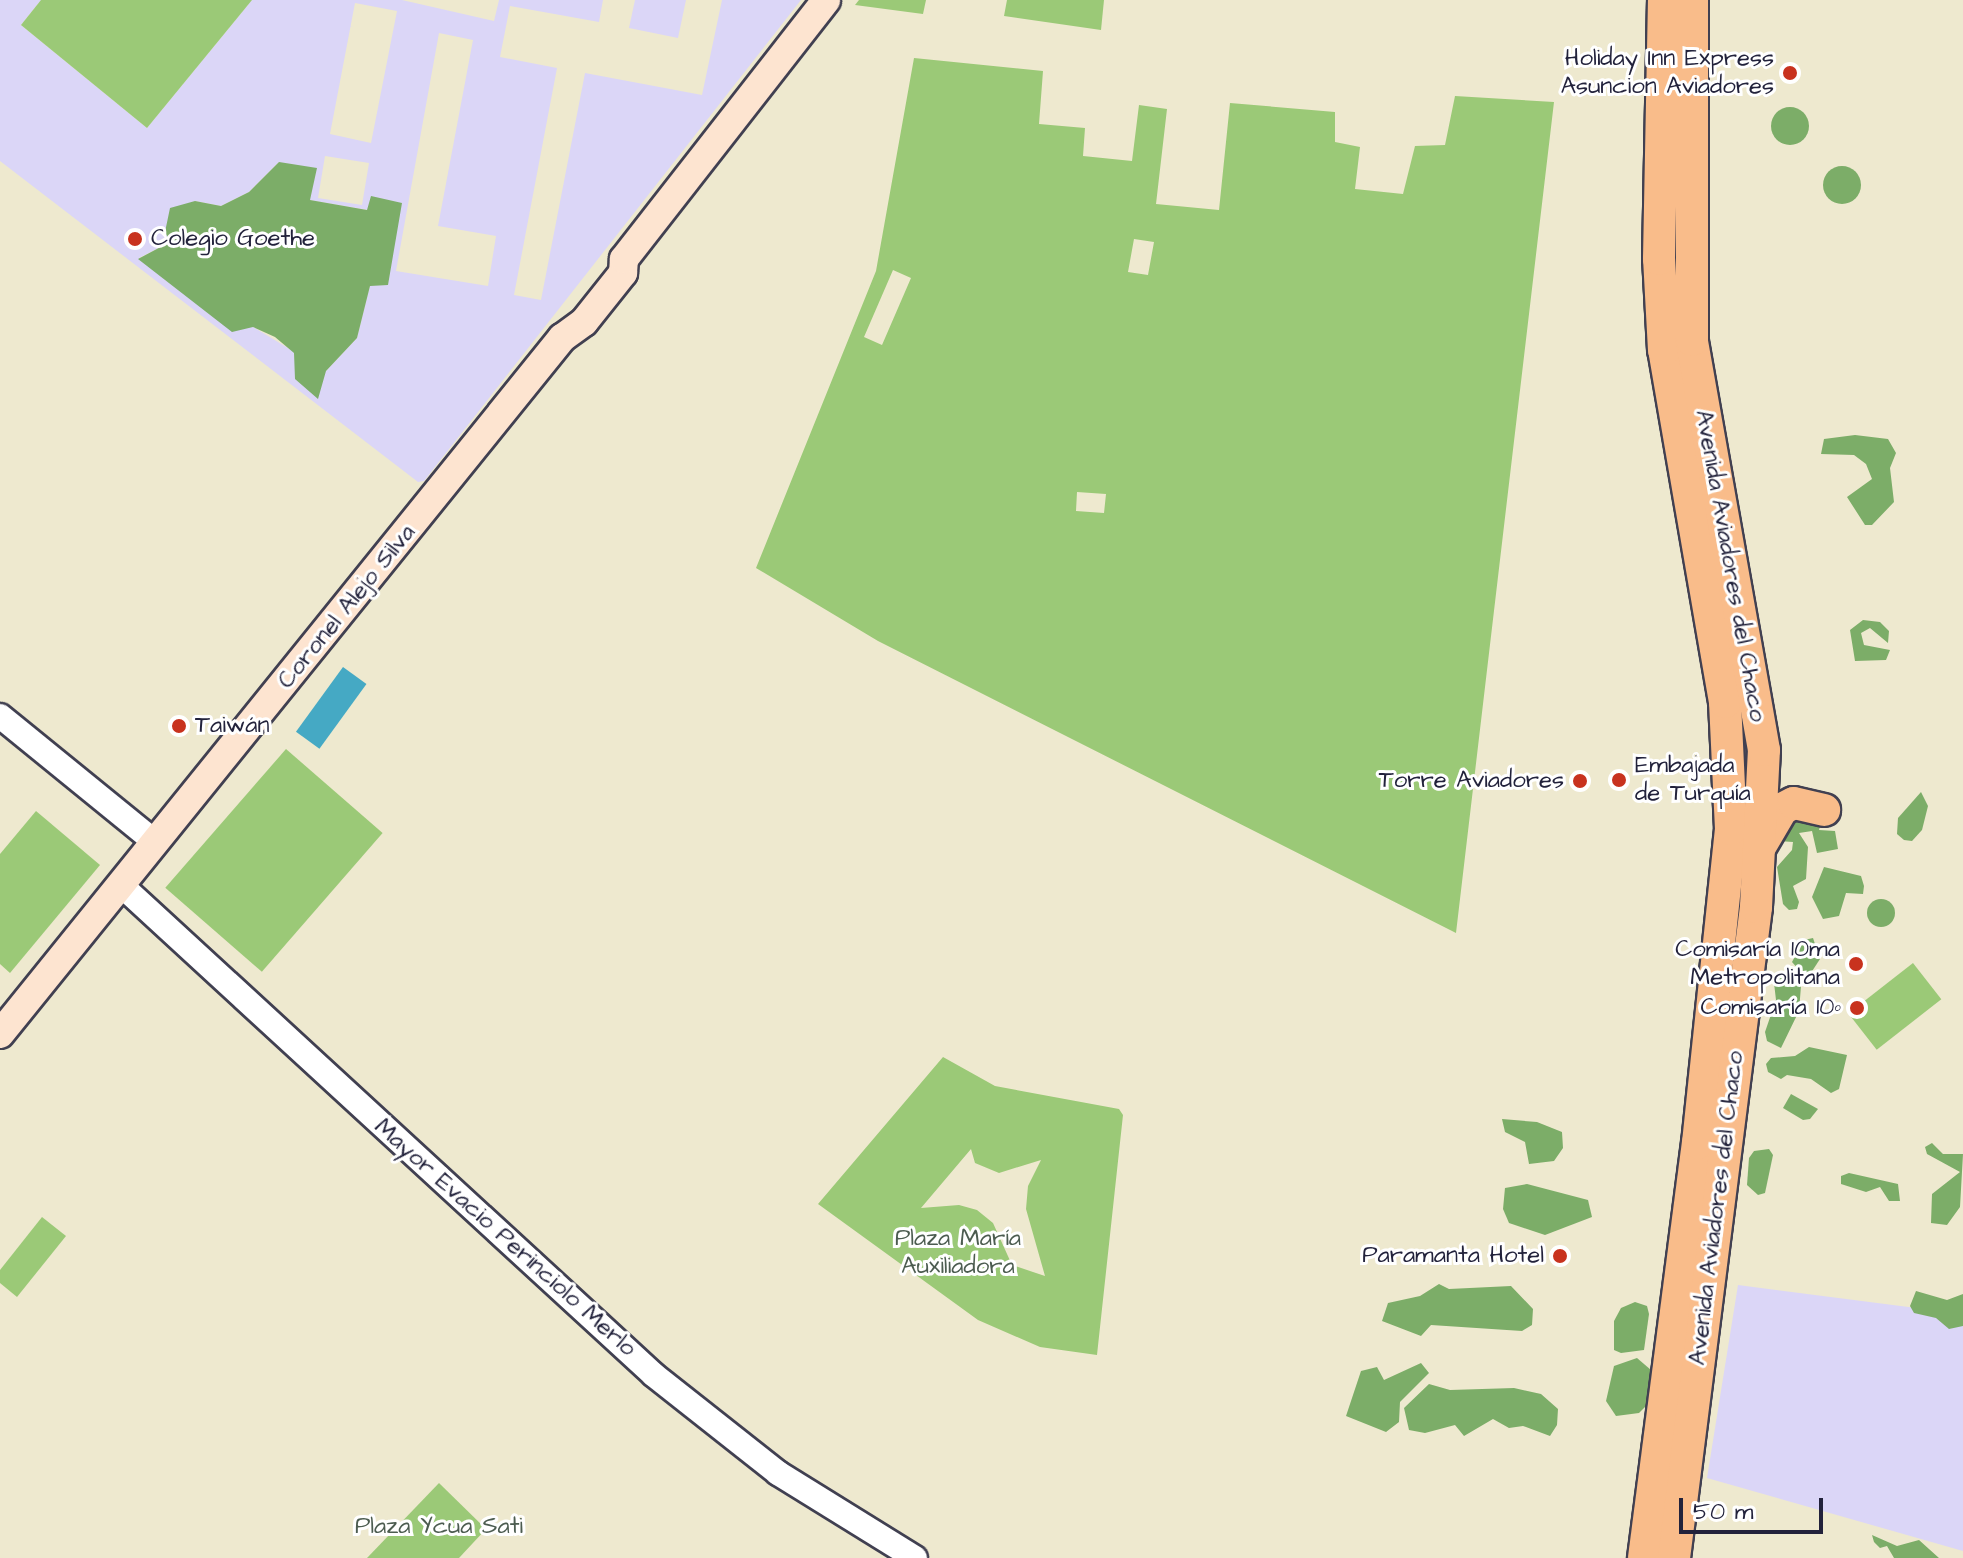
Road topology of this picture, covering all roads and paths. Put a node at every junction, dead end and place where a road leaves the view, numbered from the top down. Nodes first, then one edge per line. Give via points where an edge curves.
1 (826, 0) edge
2 (1664, 0) edge
3 (1692, 0) edge
4 (0, 716) edge
5 (1824, 810) dead end
6 (156, 843) junction
7 (1759, 848) junction
8 (121, 885) junction
9 (0, 1034) edge
10 (1700, 1229) junction
11 (915, 1558) edge
12 (1644, 1558) edge
13 (1674, 1558) edge

1 - 6 main road, Coronel Alejo Silva via 624,259 611,262 573,313 572,327
2 - 10 highway, Avenida Aviadores del Chaco via 1659,259 1664,350 1731,752 1728,886
3 - 7 highway, Avenida Aviadores del Chaco via 1692,340 1764,750
4 - 6 street
5 - 7 highway via 1794,803 1782,809
6 - 8 main road, Coronel Alejo Silva
7 - 10 highway, Avenida Aviadores del Chaco
8 - 9 main road, Coronel Alejo Silva
8 - 11 street, Mayor Evacio Perinciolo Merlo via 654,1375 778,1473
10 - 12 highway, Avenida Aviadores del Chaco
10 - 13 highway, Avenida Aviadores del Chaco

